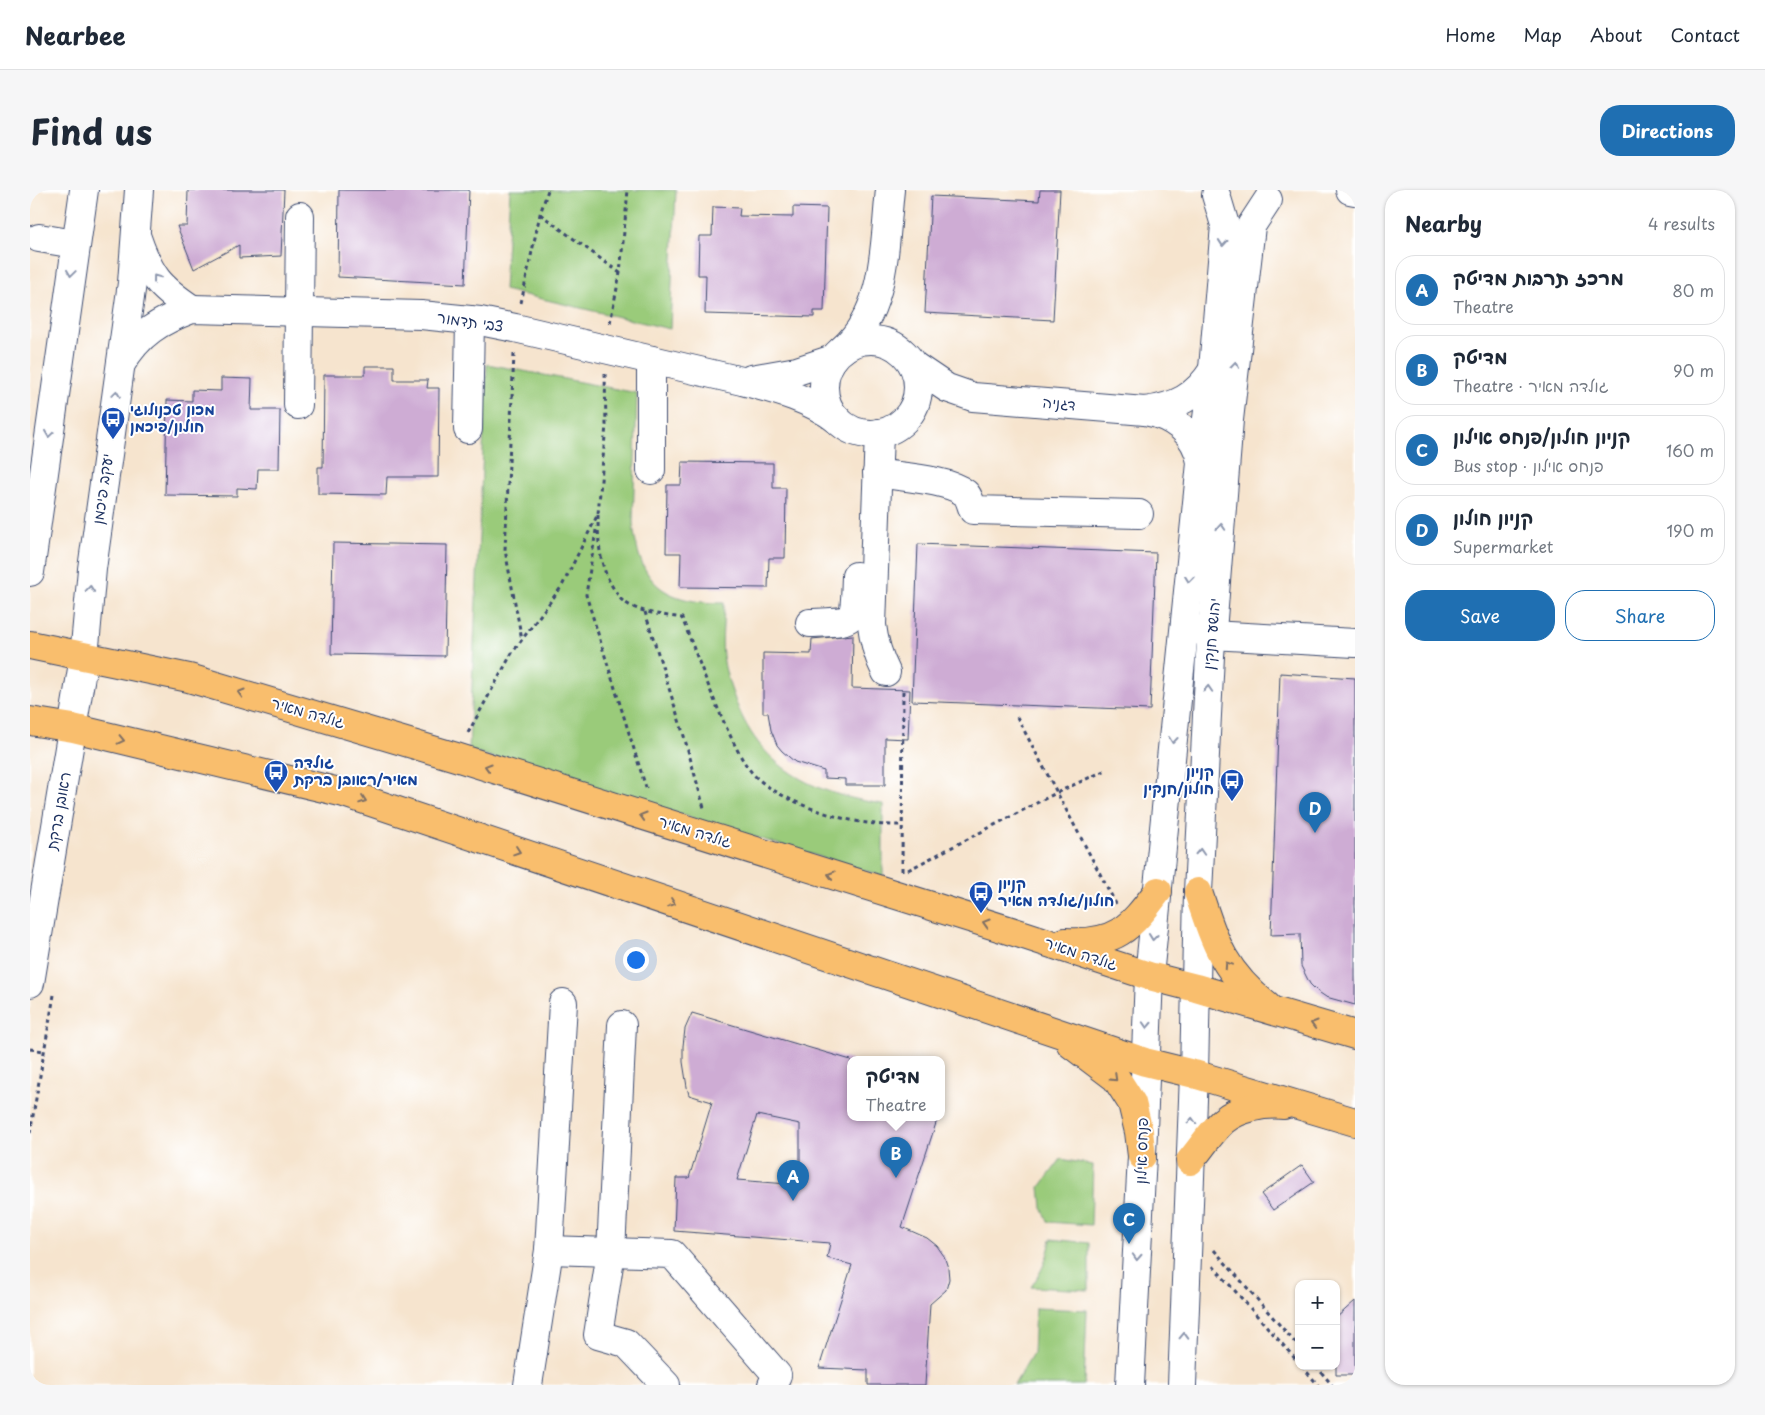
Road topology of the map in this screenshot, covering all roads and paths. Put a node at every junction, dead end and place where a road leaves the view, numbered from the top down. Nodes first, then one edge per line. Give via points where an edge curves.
1 (84, 190) edge
2 (139, 190) edge
3 (548, 190) edge
4 (628, 190) edge
5 (890, 190) edge
6 (1350, 190) edge
7 (1355, 191) edge
8 (1214, 193) edge
9 (1274, 195) edge
10 (540, 214) junction
11 (300, 216) dead end
12 (136, 234) junction
13 (39, 238) dead end
14 (75, 244) junction
15 (620, 273) junction
16 (880, 279) junction
17 (192, 309) junction
18 (300, 312) junction
19 (470, 320) junction
20 (515, 328) junction
21 (605, 349) junction
22 (838, 354) junction
23 (908, 359) junction
24 (651, 360) junction
25 (120, 366) junction
26 (1213, 370) junction
27 (742, 380) junction
28 (973, 397) junction
29 (298, 405) dead end
30 (1145, 411) junction
31 (838, 420) junction
32 (904, 420) junction
33 (468, 429) dead end
34 (871, 433) junction
35 (1201, 463) junction
36 (651, 470) dead end
37 (877, 473) junction
38 (598, 514) junction
39 (1139, 514) dead end
40 (30, 572) edge
41 (646, 612) junction
42 (1186, 612) junction
43 (810, 623) dead end
44 (1218, 635) junction
45 (522, 640) junction
46 (1355, 643) edge
47 (30, 646) edge
48 (84, 657) junction
49 (886, 672) joint
50 (1017, 717) dead end
51 (30, 721) edge
52 (73, 728) junction
53 (456, 758) junction
54 (1106, 770) dead end
55 (1056, 793) junction
56 (656, 820) junction
57 (902, 825) junction
58 (712, 838) junction
59 (1158, 891) junction
60 (1198, 892) junction
61 (1128, 926) junction
62 (1027, 936) junction
63 (1149, 976) junction
64 (30, 983) edge
65 (1196, 988) junction
66 (563, 1003) dead end
67 (1274, 1012) junction
68 (1030, 1023) junction
69 (622, 1025) dead end
70 (1355, 1036) edge
71 (30, 1049) edge
72 (44, 1051) dead end
73 (1145, 1062) junction
74 (1194, 1074) junction
75 (1306, 1107) junction
76 (1355, 1122) edge
77 (1142, 1156) junction
78 (1190, 1161) junction
79 (1212, 1247) dead end
80 (550, 1250) junction
81 (611, 1252) junction
82 (1210, 1262) dead end
83 (1295, 1342) edge
84 (1295, 1358) edge
85 (1305, 1370) edge
86 (1319, 1370) edge
87 (528, 1385) edge
88 (666, 1385) edge
89 (772, 1385) edge
90 (1130, 1385) edge
91 (1182, 1385) edge
92 (1318, 1385) edge
93 (1332, 1385) edge

1 - 14 street
2 - 12 street, יעקב פיכמן
3 - 10 path
4 - 15 path
5 - 16 street, דגניה
6 - 7 street
8 - 9 street via 1229,203 1242,205 1253,205
8 -> 26 street, יהושע חנקין via 1225,225
44 -> 9 street, יהושע חנקין via 1229,420 1251,226
10 - 15 path
10 - 20 path
11 - 18 street
17 -> 12 street via 158,282 145,262
12 - 25 street, יעקב פיכמן
13 - 14 street
14 -> 40 street
15 - 21 path
16 - 22 street, דגניה via 865,322
16 - 23 street, דגניה via 888,326
17 - 18 street, צבי תדמור
17 - 25 street via 159,323 143,334
18 - 19 street, צבי תדמור
18 - 29 street
19 - 20 street, צבי תדמור
19 - 33 street
20 - 21 street, צבי תדמור
20 - 45 path via 505,550
21 - 24 street, צבי תדמור
21 - 38 path via 606,425
22 - 23 street via 863,340 878,340 892,345
22 - 27 street, צבי תדמור via 797,371
22 - 31 street via 824,379 824,394
23 - 28 street, דגניה via 935,381
23 - 32 street via 917,379 917,394 913,408
24 - 27 street, צבי תדמור
24 - 36 street
48 -> 25 street, יעקב פיכמן via 92,569
26 - 30 street, דגניה via 1205,382 1185,399
26 - 35 street, יהושע חנקין
27 - 31 street, צבי תדמור via 804,400
28 - 30 street, דגניה
28 - 32 street, דגניה via 934,405
30 - 35 street, דגניה via 1165,416 1187,431
31 - 34 street via 849,428
32 - 34 street via 892,428
34 - 37 street
34 - 43 street via 854,612 850,619 842,622
35 -> 42 street, יהושע חנקין
37 - 39 street via 953,486 966,494 973,510
37 - 49 street via 872,624 875,649
38 - 41 path via 601,562 610,584 623,601
38 - 45 path via 562,586
38 - 56 path via 586,596
41 - 57 path via 682,618 721,716 742,758 757,777 782,795 826,813 867,823
41 - 58 path
42 - 44 street via 1192,628
42 -> 59 street, יהושע חנקין
44 - 46 street
60 -> 44 street, יהושע חנקין
45 - 53 path via 482,704
47 - 48 main road, גולדה מאיר
48 - 52 street, יעקב פיכמן
53 -> 48 main road, גולדה מאיר via 189,678
49 - 57 path via 903,676
50 - 55 path
51 - 52 main road
52 - 64 street, ראובן ברקת
52 -> 68 main road via 344,793
56 -> 53 main road, גולדה מאיר
54 - 55 path
55 - 57 path via 902,873
55 - 61 path
56 - 58 main road, גולדה מאיר
62 -> 58 main road, גולדה מאיר
59 - 61 main road
59 -> 63 street, יהושע חנקין
60 - 65 street, יהושע חנקין
67 -> 60 main road via 1249,992 1224,959
61 - 62 main road via 1116,935 1084,943
62 - 63 main road, גולדה מאיר
63 - 65 main road, גולדה מאיר
63 -> 73 street, פנחס אילון
65 - 67 main road, גולדה מאיר
65 - 74 street, יהושע חנקין
66 - 80 street
70 -> 67 main road, גולדה מאיר
68 - 73 main road
68 -> 77 main road via 1071,1044 1116,1078 1132,1103
69 - 81 street
71 - 72 path
73 - 74 main road
73 - 77 street, פנחס אילון
74 - 75 main road
78 -> 74 street
75 - 76 main road
75 - 78 main road via 1276,1104 1256,1106 1234,1114 1224,1121
77 -> 90 street, פנחס אילון
91 -> 78 street
79 - 83 path
80 - 81 street
80 - 87 street
81 - 88 street via 598,1335 626,1343
81 - 89 street via 672,1254 777,1375
82 - 84 path
85 - 92 path
86 - 93 path

